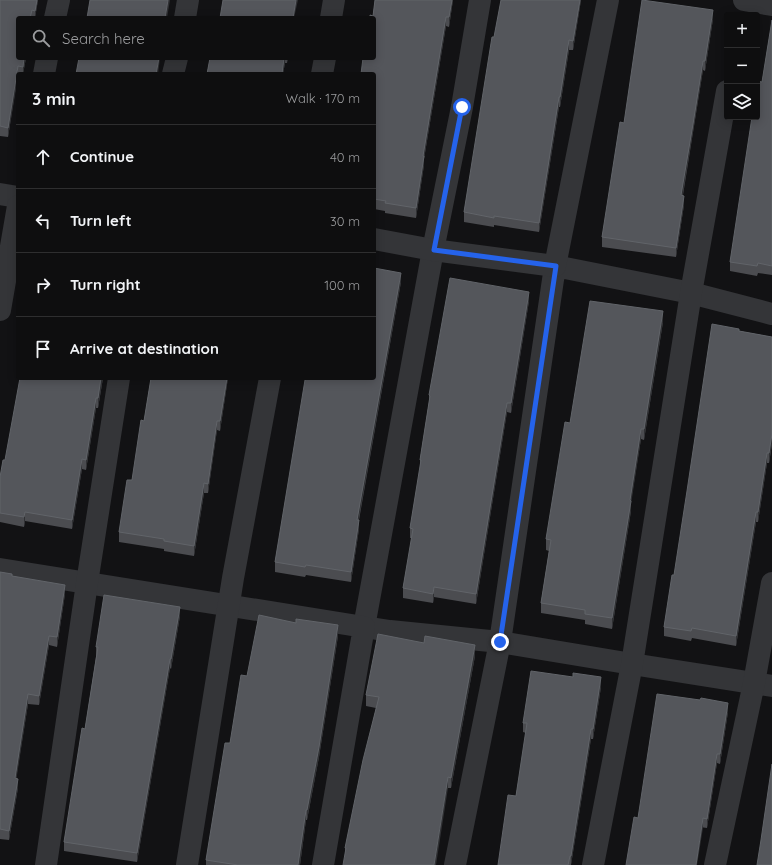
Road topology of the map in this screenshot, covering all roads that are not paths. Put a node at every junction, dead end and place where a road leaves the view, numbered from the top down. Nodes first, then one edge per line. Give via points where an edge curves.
1 (59, 0) edge
2 (188, 0) edge
3 (334, 0) edge
4 (480, 0) edge
5 (608, 0) edge
6 (744, 0) edge
7 (772, 5) edge
8 (741, 12) edge
9 (55, 16) edge
10 (185, 16) edge
11 (331, 16) edge
12 (47, 60) edge
13 (176, 60) edge
14 (325, 60) edge
15 (44, 72) edge
16 (174, 72) edge
17 (322, 72) edge
18 (724, 108) edge
19 (0, 194) edge
20 (16, 197) edge
21 (16, 218) edge
22 (376, 239) edge
23 (434, 250) junction
24 (556, 266) junction
25 (691, 293) junction
26 (0, 310) edge
27 (772, 314) edge
28 (119, 380) edge
29 (270, 380) edge
30 (0, 570) edge
31 (87, 583) junction
32 (772, 583) edge
33 (229, 605) junction
34 (364, 626) junction
35 (500, 642) junction
36 (632, 664) junction
37 (763, 684) edge
38 (46, 865) edge
39 (187, 865) edge
40 (323, 865) edge
41 (455, 865) edge
42 (593, 865) edge
43 (715, 865) edge

1 - 9 street
2 - 10 street
3 - 11 street
4 - 23 street
5 - 24 street
6 - 7 street
6 - 8 street
12 - 15 street
13 - 16 street
14 - 17 street
18 - 25 street
19 - 20 street
21 - 26 street
22 - 23 street
23 - 24 street
23 - 34 street
24 - 25 street
24 - 35 street
25 - 27 street
25 - 36 street
28 - 31 street
29 - 33 street
30 - 31 street
31 - 33 street
31 - 38 street
32 - 37 street
33 - 34 street
33 - 39 street
34 - 35 street
34 - 40 street
35 - 36 street
35 - 41 street
36 - 37 street
36 - 42 street
37 - 43 street

